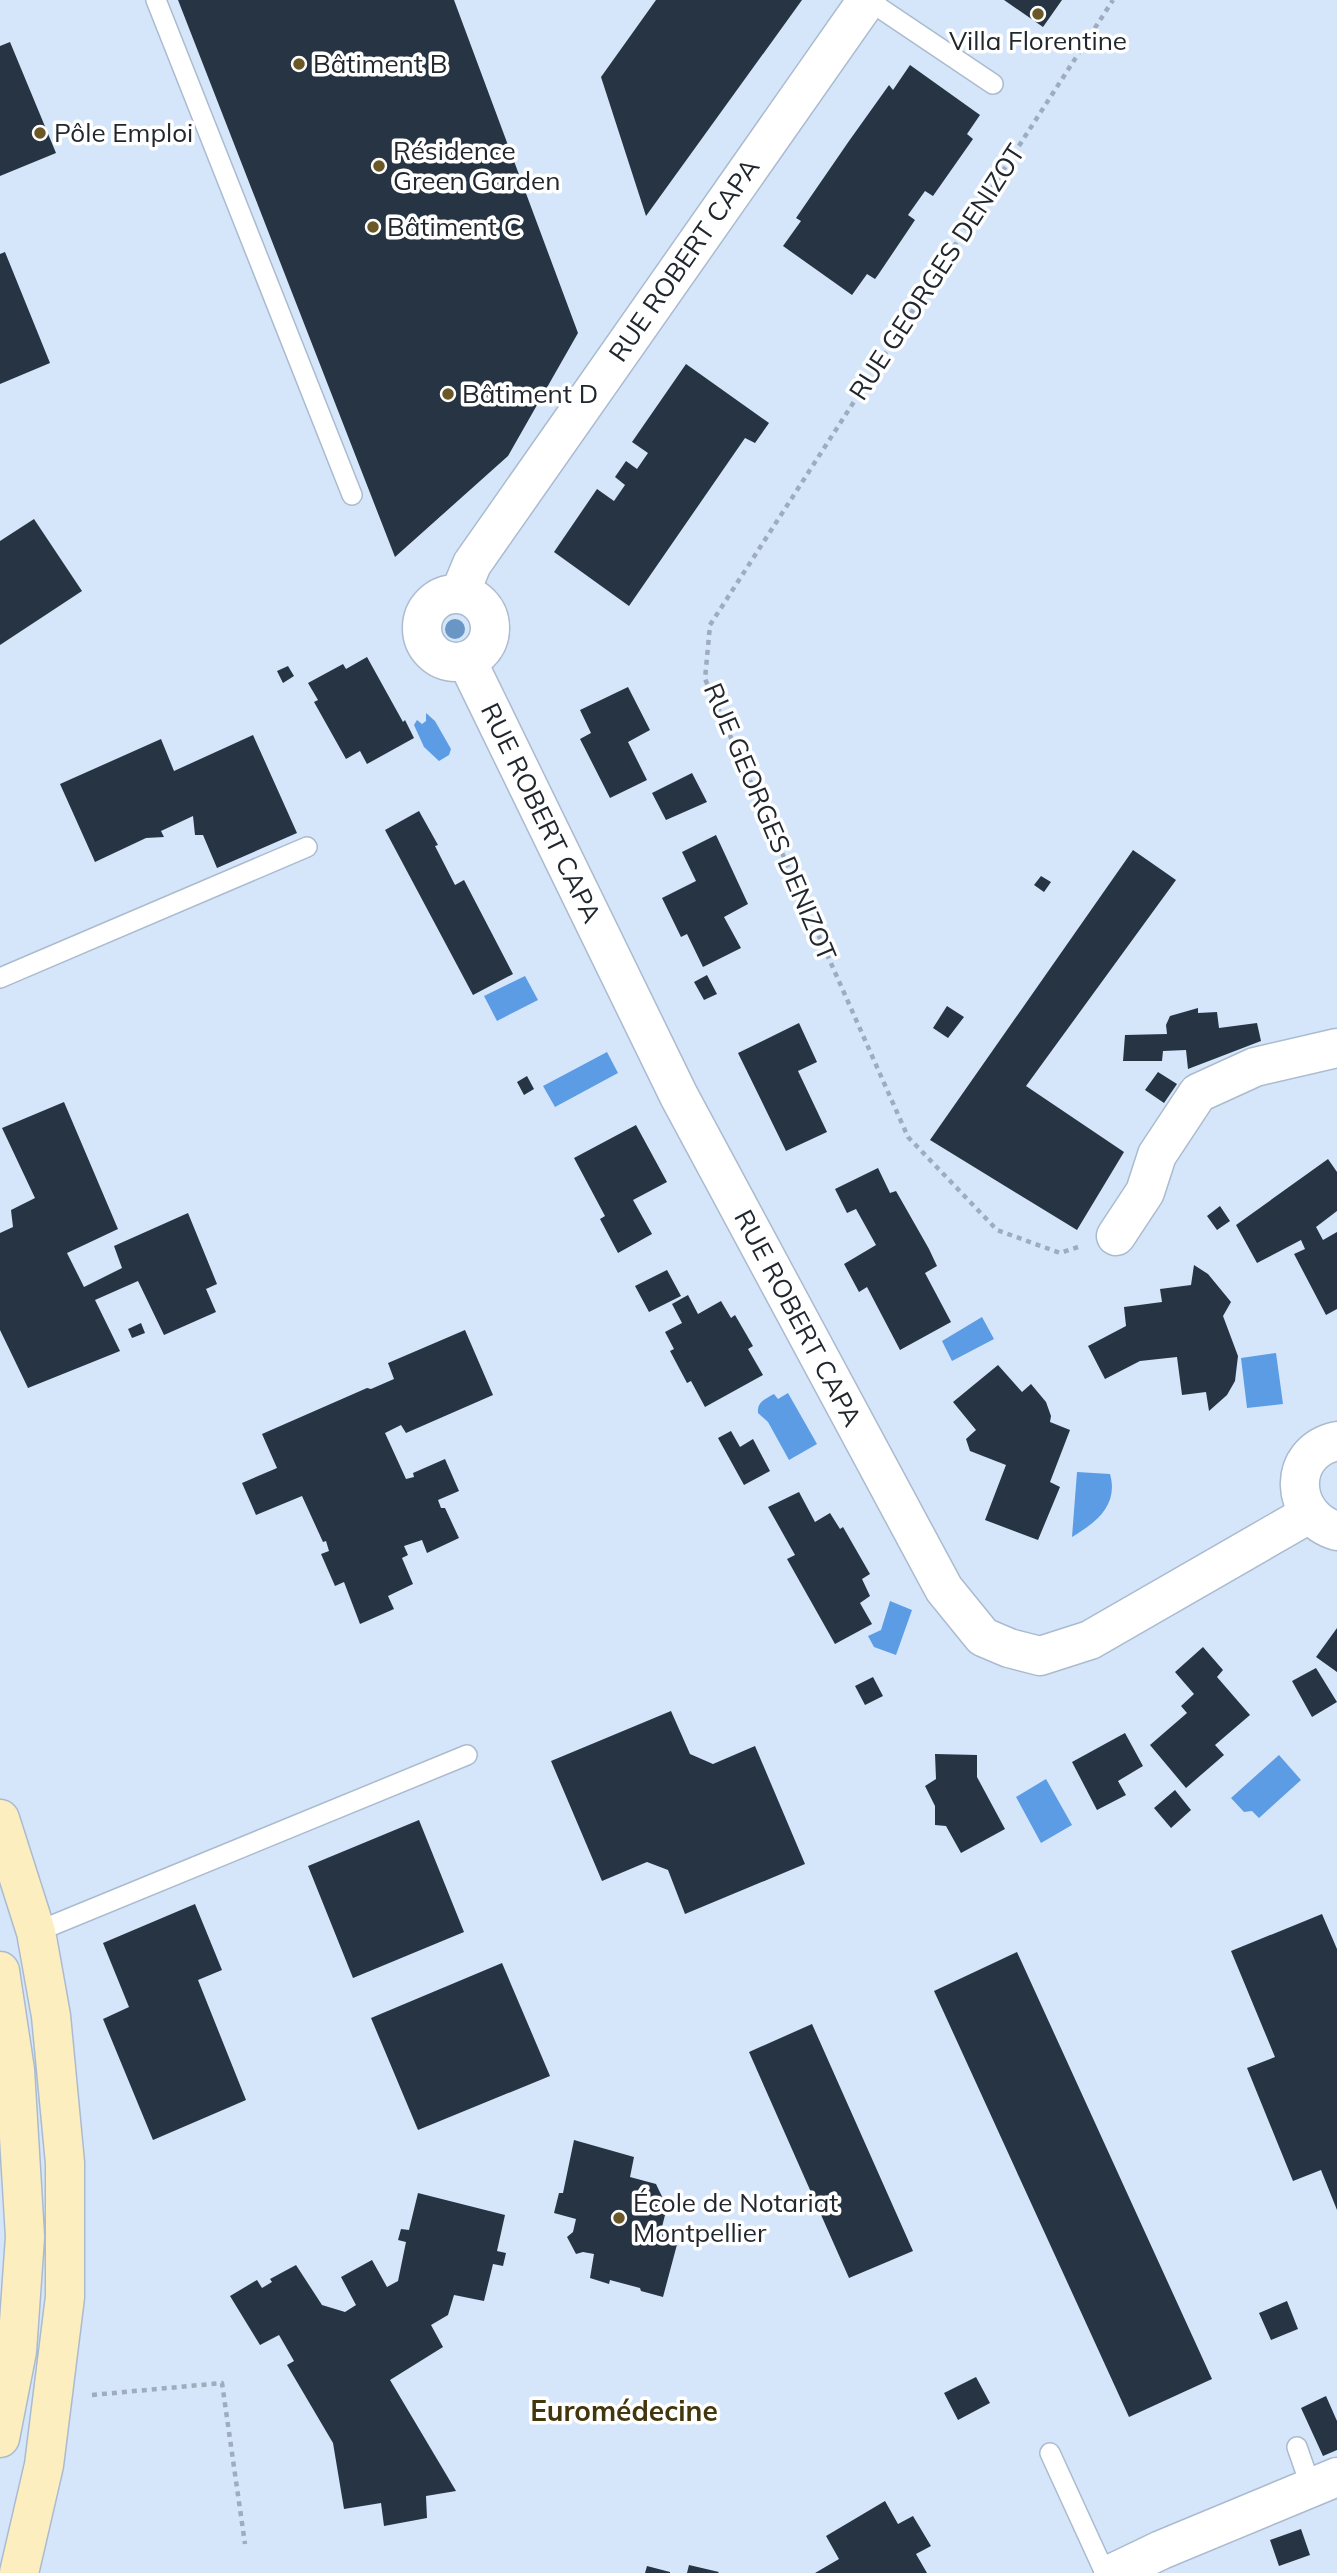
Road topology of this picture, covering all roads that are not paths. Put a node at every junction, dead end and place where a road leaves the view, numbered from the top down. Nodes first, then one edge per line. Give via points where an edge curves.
1 (156, 0) edge
2 (867, 0) edge
3 (993, 84) dead end
4 (352, 495) dead end
5 (460, 593) junction
6 (467, 661) junction
7 (307, 847) dead end
8 (0, 978) edge
9 (1337, 1048) edge
10 (1116, 1236) road end
11 (1337, 1441) edge
12 (1323, 1522) edge
13 (467, 1755) dead end
14 (0, 1819) edge
15 (36, 1932) junction
16 (0, 1971) edge
17 (0, 2438) edge
18 (1297, 2447) dead end
19 (1050, 2454) dead end
20 (1324, 2482) edge
21 (19, 2573) edge
22 (1105, 2573) edge
23 (1113, 2573) edge

1 - 4 lane
2 - 3 lane
2 - 5 street, RUE ROBERT CAPA via 472,564
5 - 6 street via 481,604 491,624 485,646
5 - 6 street via 430,605 422,636 435,655
6 - 12 street, RUE ROBERT CAPA via 679,1096 944,1589 983,1637 1040,1656 1090,1640
7 - 8 lane
9 - 10 street via 1255,1067 1198,1093 1157,1155 1145,1192
11 - 12 street, RUE ROBERT CAPA via 1309,1457 1299,1485 1302,1501
13 - 15 lane
14 - 15 main road
15 - 21 main road via 51,2016 65,2163 65,2297 44,2465
16 - 17 main road via 15,2070 25,2237 17,2351
18 - 20 lane
19 - 22 lane
20 - 23 street

